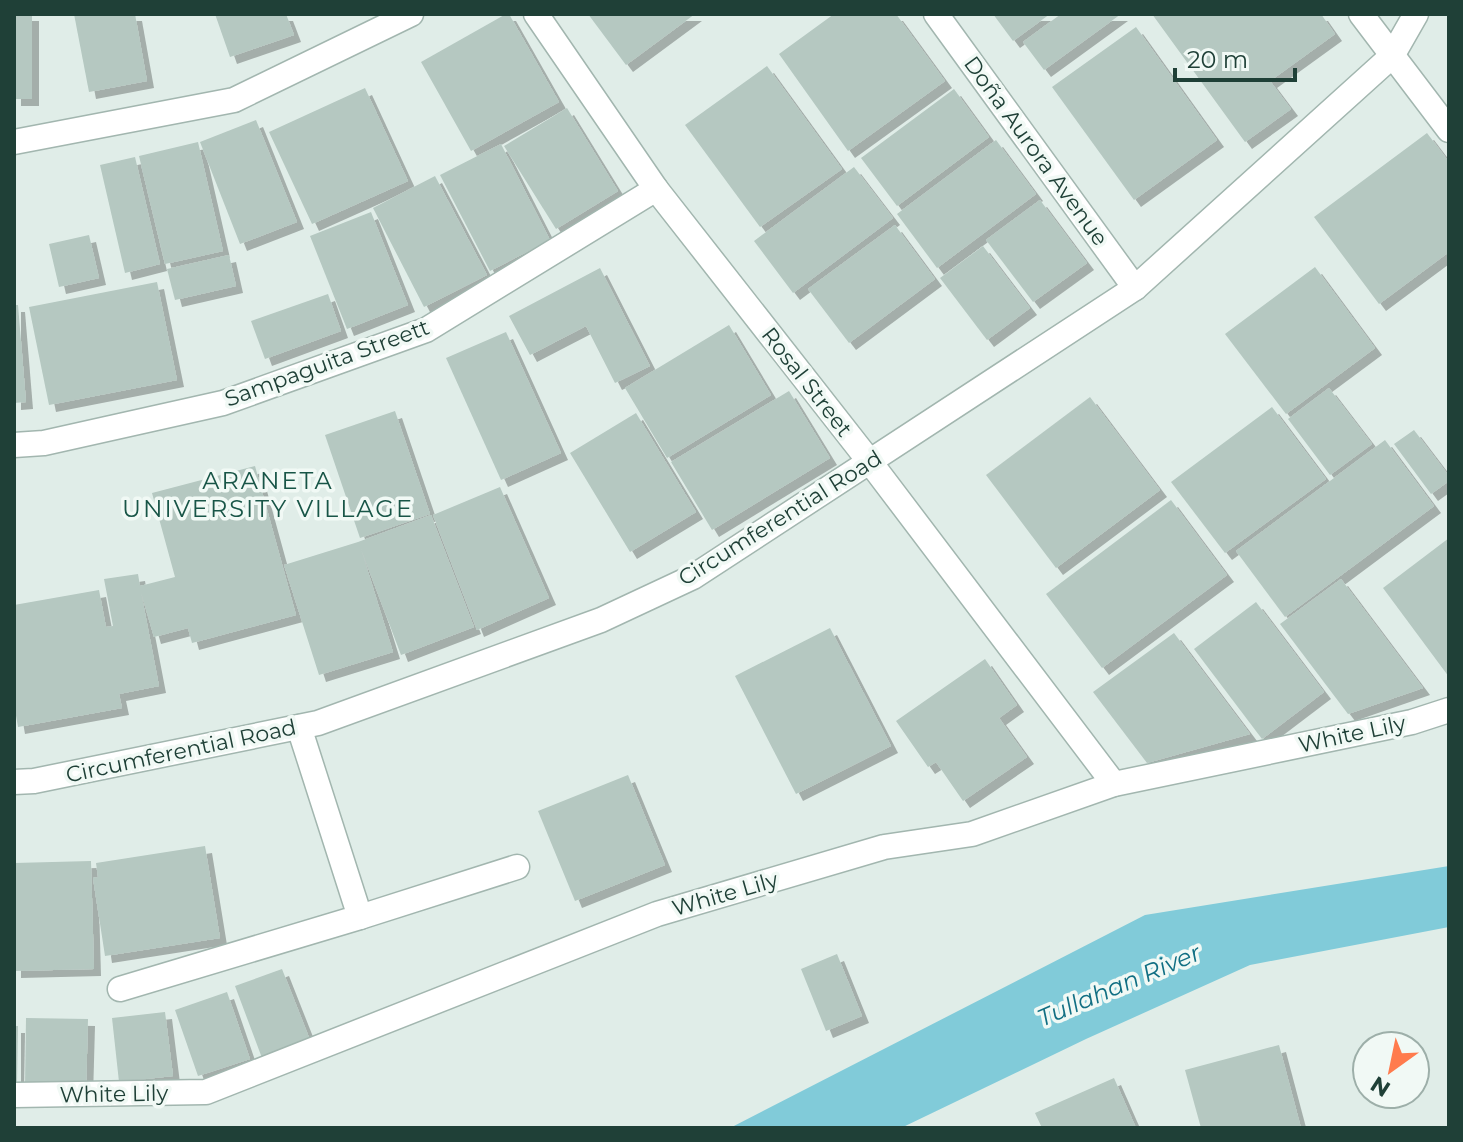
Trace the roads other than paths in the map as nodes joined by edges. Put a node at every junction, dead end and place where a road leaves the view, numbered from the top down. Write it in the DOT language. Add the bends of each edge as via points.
graph roads {
  1 [pos="411,14"];
  2 [pos="536,14"];
  3 [pos="936,14"];
  4 [pos="1361,14"];
  5 [pos="1416,14"];
  6 [pos="1392,56"];
  7 [pos="1449,130"];
  8 [pos="14,142"];
  9 [pos="656,189"];
  10 [pos="1135,288"];
  11 [pos="14,445"];
  12 [pos="870,462"];
  13 [pos="1449,710"];
  14 [pos="299,727"];
  15 [pos="14,782"];
  16 [pos="1114,784"];
  17 [pos="517,867"];
  18 [pos="360,917"];
  19 [pos="120,989"];
  20 [pos="14,1095"];
  1 -- 8 [label="street" via="234,100"];
  2 -- 9 [label="street, Rosal Street"];
  3 -- 10 [label="street, Doña Aurora Avenue"];
  4 -- 6 [label="street"];
  5 -- 6 [label="street, Circumferential Road"];
  6 -- 7 [label="street"];
  6 -- 10 [label="street, Circumferential Road"];
  9 -- 11 [label="street, Sampaguita Streett" via="426,330 223,403"];
  9 -- 12 [label="street, Rosal Street"];
  10 -- 12 [label="street, Circumferential Road"];
  12 -- 14 [label="street, Circumferential Road" via="693,577 601,620"];
  12 -- 16 [label="street, Rosal Street"];
  13 -- 16 [label="street, White Lily"];
  14 -- 15 [label="street, Circumferential Road"];
  14 -- 18 [label="street"];
  16 -- 20 [label="street, White Lily" via="972,834 884,847 657,914 206,1092"];
  17 -- 18 [label="street"];
  18 -- 19 [label="street"];
}
